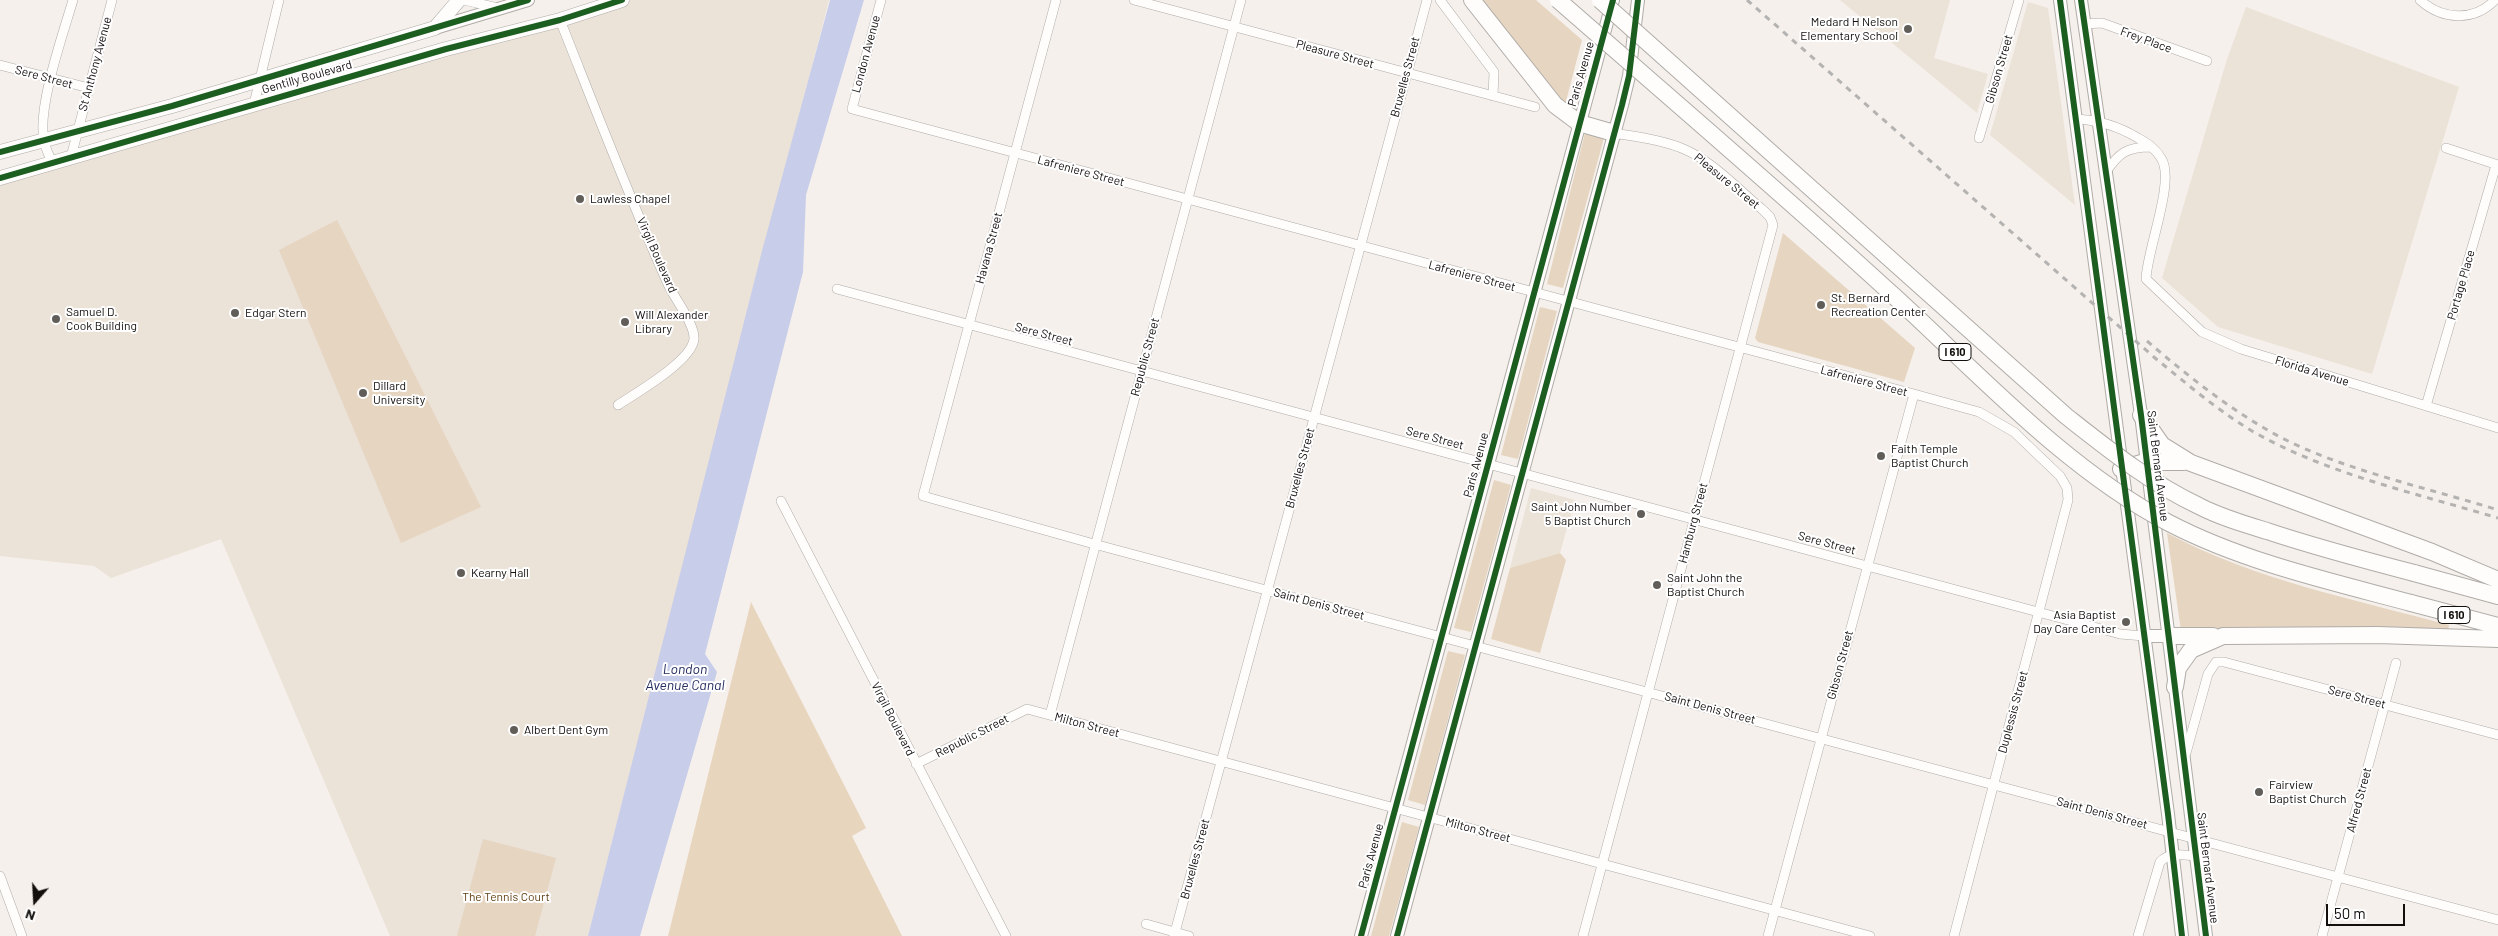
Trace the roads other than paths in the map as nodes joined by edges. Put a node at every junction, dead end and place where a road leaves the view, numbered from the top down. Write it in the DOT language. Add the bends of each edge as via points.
graph roads {
  1 [pos="73,0"];
  2 [pos="112,0"];
  3 [pos="279,0"];
  4 [pos="459,0"];
  5 [pos="464,0"];
  6 [pos="528,0"];
  7 [pos="622,0"];
  8 [pos="881,0"];
  9 [pos="1056,0"];
  10 [pos="1134,0"];
  11 [pos="1240,0"];
  12 [pos="1427,0"];
  13 [pos="1440,0"];
  14 [pos="1472,0"];
  15 [pos="1558,0"];
  16 [pos="1600,0"];
  17 [pos="1613,0"];
  18 [pos="1638,0"];
  19 [pos="2019,0"];
  20 [pos="2060,0"];
  21 [pos="2081,0"];
  22 [pos="2420,0"];
  23 [pos="2495,0"];
  24 [pos="498,8"];
  25 [pos="560,20"];
  26 [pos="2084,24"];
  27 [pos="1233,26"];
  28 [pos="435,28"];
  29 [pos="2207,62"];
  30 [pos="0,65"];
  31 [pos="1406,74"];
  32 [pos="50,79"];
  33 [pos="260,80"];
  34 [pos="89,88"];
  35 [pos="1493,96"];
  36 [pos="254,104"];
  37 [pos="1535,107"];
  38 [pos="852,109"];
  39 [pos="2076,119"];
  40 [pos="2097,120"];
  41 [pos="1579,123"];
  42 [pos="77,132"];
  43 [pos="1614,133"];
  44 [pos="1979,138"];
  45 [pos="44,140"];
  46 [pos="2152,146"];
  47 [pos="2446,148"];
  48 [pos="0,152"];
  49 [pos="1015,153"];
  50 [pos="71,157"];
  51 [pos="52,162"];
  52 [pos="2497,165"];
  53 [pos="2105,174"];
  54 [pos="0,178"];
  55 [pos="1187,200"];
  56 [pos="1773,225"];
  57 [pos="1360,246"];
  58 [pos="837,289"];
  59 [pos="1533,292"];
  60 [pos="1568,302"];
  61 [pos="968,325"];
  62 [pos="1741,348"];
  63 [pos="1142,372"];
  64 [pos="1914,394"];
  65 [pos="618,405"];
  66 [pos="2426,406"];
  67 [pos="2141,415"];
  68 [pos="1313,417"];
  69 [pos="2498,428"];
  70 [pos="2145,462"];
  71 [pos="2191,463"];
  72 [pos="1488,464"];
  73 [pos="2121,469"];
  74 [pos="1522,473"];
  75 [pos="2067,488"];
  76 [pos="923,496"];
  77 [pos="781,501"];
  78 [pos="1694,519"];
  79 [pos="1094,544"];
  80 [pos="1867,566"];
  81 [pos="2498,580"];
  82 [pos="1268,590"];
  83 [pos="2498,596"];
  84 [pos="2039,612"];
  85 [pos="2498,626"];
  86 [pos="1441,636"];
  87 [pos="2144,636"];
  88 [pos="2170,636"];
  89 [pos="2223,636"];
  90 [pos="2498,639"];
  91 [pos="1476,645"];
  92 [pos="2396,663"];
  93 [pos="2175,687"];
  94 [pos="1649,692"];
  95 [pos="2385,704"];
  96 [pos="1027,710"];
  97 [pos="1050,715"];
  98 [pos="2498,734"];
  99 [pos="1821,738"];
  100 [pos="2184,760"];
  101 [pos="1222,762"];
  102 [pos="916,764"];
  103 [pos="1994,784"];
  104 [pos="1395,808"];
  105 [pos="1429,817"];
  106 [pos="2170,832"];
  107 [pos="2193,838"];
  108 [pos="2173,855"];
  109 [pos="2195,856"];
  110 [pos="1602,863"];
  111 [pos="0,876"];
  112 [pos="2338,876"];
  113 [pos="1775,910"];
  114 [pos="2498,920"];
  115 [pos="1146,924"];
  116 [pos="1174,934"];
  117 [pos="22,936"];
  118 [pos="1006,936"];
  119 [pos="1189,936"];
  120 [pos="1361,936"];
  121 [pos="1397,936"];
  122 [pos="1583,936"];
  123 [pos="1768,936"];
  124 [pos="1870,936"];
  125 [pos="1954,936"];
  126 [pos="2138,936"];
  127 [pos="2182,936"];
  128 [pos="2206,936"];
  129 [pos="2322,936"];
  1 -- 32 [label="street"];
  2 -- 34 [label="street, St Anthony Avenue"];
  3 -- 33 [label="street"];
  4 -- 28 [label="main road"];
  5 -- 24 [label="street"];
  6 -- 24 [label="street, Gentilly Boulevard"];
  7 -- 25 [label="main road, Gentilly Boulevard"];
  8 -- 38 [label="street, London Avenue"];
  9 -- 49 [label="street, Havana Street"];
  10 -- 27 [label="street, Pleasure Street"];
  11 -- 27 [label="street, Republic Street"];
  12 -- 31 [label="street, Bruxelles Street"];
  13 -- 35 [label="street" via="1494,72"];
  14 -- 41 [label="highway" via="1552,102"];
  15 -- 85 [label="highway, I 610, bridge" via="1884,287 2064,452 2117,491 2168,522 2224,548 2296,572"];
  16 -- 83 [label="highway, I 610, bridge" via="2066,416 2166,490 2215,513 2309,545"];
  17 -- 41 [label="street, Paris Avenue"];
  18 -- 43 [label="street" via="1629,76"];
  19 -- 44 [label="street, Gibson Street"];
  20 -- 39 [label="street"];
  21 -- 26 [label="street, Saint Bernard Avenue"];
  22 -- 23 [label="street" via="2442,14 2459,16 2481,11"];
  24 -- 28 [label="street, Gentilly Boulevard"];
  25 -- 36 [label="main road, Gentilly Boulevard" via="452,47"];
  25 -- 65 [label="street, Virgil Boulevard" via="614,158 694,338 690,351 652,383"];
  26 -- 29 [label="street, Frey Place" via="2102,24"];
  26 -- 40 [label="street, Saint Bernard Avenue"];
  27 -- 31 [label="street, Pleasure Street"];
  27 -- 55 [label="street, Republic Street"];
  28 -- 33 [label="main road, Gentilly Boulevard"];
  30 -- 32 [label="street, Sere Street"];
  31 -- 35 [label="street, Pleasure Street"];
  31 -- 57 [label="street, Bruxelles Street"];
  32 -- 34 [label="street, Sere Street"];
  32 -- 45 [label="street"];
  33 -- 36 [label="street"];
  33 -- 42 [label="main road, Gentilly Boulevard"];
  34 -- 42 [label="street, St Anthony Avenue"];
  35 -- 37 [label="street, Pleasure Street"];
  36 -- 50 [label="main road, Gentilly Boulevard"];
  38 -- 49 [label="street, Lafreniere Street"];
  39 -- 40 [label="street"];
  39 -- 73 [label="street"];
  40 -- 46 [label="street"];
  40 -- 53 [label="street, Saint Bernard Avenue"];
  41 -- 43 [label="highway"];
  41 -- 59 [label="street, Paris Avenue"];
  42 -- 45 [label="main road, Gentilly Boulevard"];
  42 -- 50 [label="street, St Anthony Avenue"];
  43 -- 56 [label="street, Pleasure Street" via="1688,150 1763,210"];
  43 -- 60 [label="street"];
  45 -- 48 [label="main road, Gentilly Boulevard"];
  45 -- 51 [label="street"];
  46 -- 53 [label="street" via="2121,153"];
  46 -- 66 [label="street, Florida Avenue" via="2162,158 2166,177 2146,279 2189,322 2215,340"];
  47 -- 52 [label="street"];
  49 -- 55 [label="street, Lafreniere Street"];
  49 -- 61 [label="street, Havana Street"];
  50 -- 51 [label="main road, Gentilly Boulevard"];
  51 -- 54 [label="main road, Gentilly Boulevard"];
  52 -- 66 [label="street, Portage Place"];
  53 -- 67 [label="street, Saint Bernard Avenue"];
  55 -- 57 [label="street, Lafreniere Street"];
  55 -- 63 [label="street, Republic Street"];
  56 -- 62 [label="street, Hamburg Street"];
  57 -- 59 [label="street, Lafreniere Street"];
  57 -- 68 [label="street, Bruxelles Street"];
  58 -- 61 [label="street, Sere Street"];
  59 -- 60 [label="street, Lafreniere Street"];
  59 -- 72 [label="street, Paris Avenue"];
  60 -- 62 [label="street, Lafreniere Street"];
  60 -- 74 [label="street"];
  61 -- 63 [label="street, Sere Street"];
  61 -- 76 [label="street, Havana Street"];
  62 -- 64 [label="street, Lafreniere Street"];
  62 -- 78 [label="street, Hamburg Street"];
  63 -- 68 [label="street, Sere Street"];
  63 -- 79 [label="street, Republic Street"];
  64 -- 75 [label="street, Lafreniere Street" via="1979,412 1995,420 2014,432 2060,476"];
  64 -- 80 [label="street, Gibson Street"];
  66 -- 69 [label="street, Florida Avenue"];
  67 -- 70 [label="street, Saint Bernard Avenue"];
  67 -- 71 [label="highway" via="2162,445"];
  68 -- 72 [label="street, Sere Street"];
  68 -- 82 [label="street, Bruxelles Street"];
  70 -- 71 [label="highway"];
  70 -- 73 [label="highway"];
  70 -- 88 [label="street, Saint Bernard Avenue"];
  71 -- 81 [label="highway" via="2432,552"];
  72 -- 74 [label="street, Sere Street"];
  72 -- 86 [label="street, Paris Avenue"];
  73 -- 87 [label="street"];
  74 -- 78 [label="street, Sere Street"];
  74 -- 91 [label="street"];
  75 -- 84 [label="street, Duplessis Street" via="2065,517"];
  76 -- 79 [label="street, Saint Denis Street"];
  77 -- 102 [label="street, Virgil Boulevard"];
  78 -- 80 [label="street, Sere Street"];
  78 -- 94 [label="street, Hamburg Street"];
  79 -- 82 [label="street, Saint Denis Street"];
  79 -- 97 [label="street, Republic Street"];
  80 -- 84 [label="street, Sere Street"];
  80 -- 99 [label="street, Gibson Street"];
  82 -- 86 [label="street, Saint Denis Street"];
  82 -- 101 [label="street, Bruxelles Street"];
  84 -- 87 [label="street, Sere Street" via="2120,634"];
  84 -- 103 [label="street, Duplessis Street"];
  86 -- 91 [label="street, Saint Denis Street"];
  86 -- 104 [label="street, Paris Avenue"];
  87 -- 88 [label="street, Sere Street"];
  87 -- 106 [label="street"];
  88 -- 89 [label="highway"];
  88 -- 93 [label="street, Saint Bernard Avenue"];
  89 -- 90 [label="highway" via="2378,635"];
  89 -- 93 [label="highway" via="2191,650 2178,668"];
  91 -- 94 [label="street, Saint Denis Street"];
  91 -- 105 [label="street"];
  92 -- 95 [label="street, Alfred Street"];
  93 -- 100 [label="street, Saint Bernard Avenue"];
  94 -- 99 [label="street, Saint Denis Street"];
  94 -- 110 [label="street, Hamburg Street"];
  95 -- 98 [label="street, Sere Street"];
  95 -- 100 [label="street, Sere Street" via="2216,662 2208,674"];
  95 -- 112 [label="street, Alfred Street"];
  96 -- 97 [label="street, Milton Street"];
  96 -- 102 [label="street, Republic Street"];
  97 -- 101 [label="street, Milton Street"];
  99 -- 103 [label="street, Saint Denis Street"];
  99 -- 113 [label="street, Gibson Street"];
  100 -- 107 [label="street, Saint Bernard Avenue"];
  101 -- 104 [label="street, Milton Street"];
  101 -- 116 [label="street, Bruxelles Street"];
  102 -- 118 [label="street, Virgil Boulevard"];
  103 -- 106 [label="street, Saint Denis Street"];
  103 -- 125 [label="street, Duplessis Street"];
  104 -- 105 [label="street, Milton Street"];
  104 -- 120 [label="street, Paris Avenue"];
  105 -- 110 [label="street, Milton Street"];
  105 -- 121 [label="street"];
  106 -- 107 [label="street, Saint Denis Street"];
  106 -- 108 [label="street"];
  107 -- 109 [label="street, Saint Bernard Avenue"];
  107 -- 112 [label="street, Saint Denis Street"];
  108 -- 109 [label="street"];
  108 -- 126 [label="street" via="2160,862"];
  108 -- 127 [label="street"];
  109 -- 128 [label="street, Saint Bernard Avenue"];
  110 -- 113 [label="street, Milton Street"];
  110 -- 122 [label="street, Hamburg Street"];
  111 -- 117 [label="street"];
  112 -- 114 [label="street, Saint Denis Street"];
  112 -- 129 [label="street, Alfred Street"];
  113 -- 123 [label="street, Gibson Street"];
  113 -- 124 [label="street, Milton Street"];
  115 -- 116 [label="street"];
  116 -- 119 [label="street"];
}
